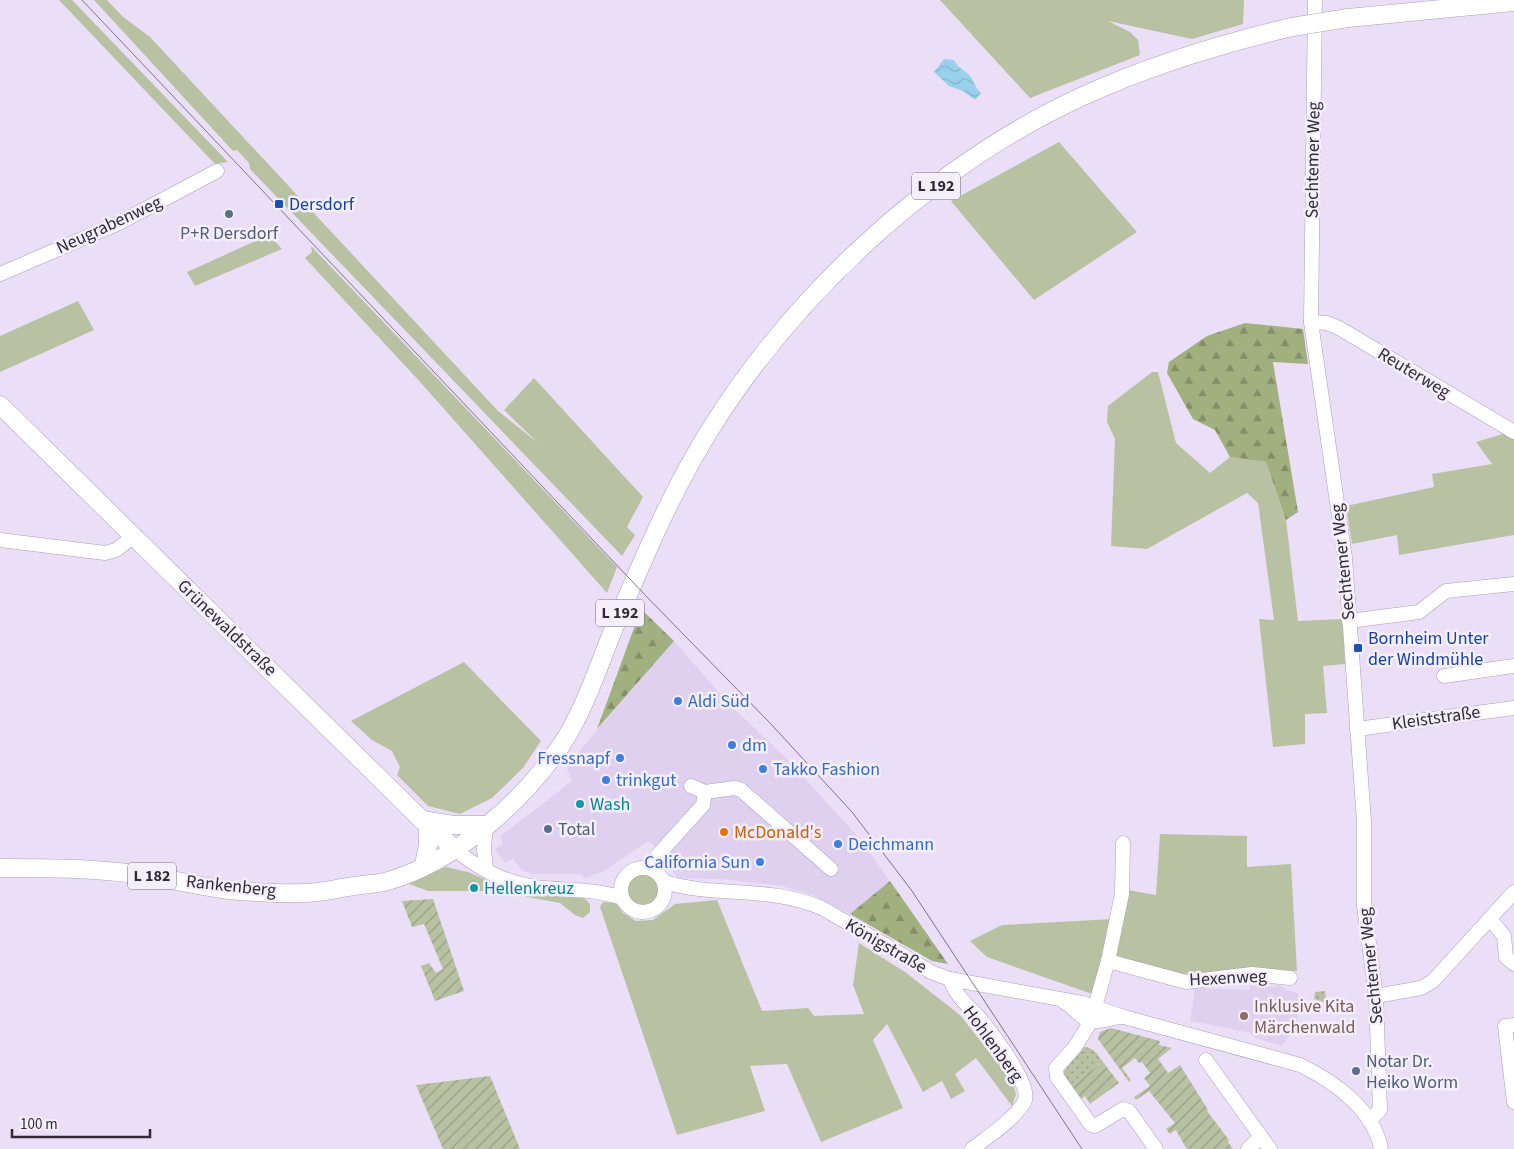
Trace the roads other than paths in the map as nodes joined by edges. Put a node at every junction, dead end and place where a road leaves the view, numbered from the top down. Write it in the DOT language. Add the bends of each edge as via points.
graph roads {
  1 [pos="1315,0"];
  2 [pos="1514,2"];
  3 [pos="217,171"];
  4 [pos="0,274"];
  5 [pos="1311,322"];
  6 [pos="0,405"];
  7 [pos="1514,432"];
  8 [pos="134,536"];
  9 [pos="0,540"];
  10 [pos="1514,588"];
  11 [pos="1349,621"];
  12 [pos="1514,666"];
  13 [pos="1444,676"];
  14 [pos="1514,708"];
  15 [pos="1357,729"];
  16 [pos="691,786"];
  17 [pos="705,792"];
  18 [pos="425,823"];
  19 [pos="486,826"];
  20 [pos="1123,843"];
  21 [pos="456,850"];
  22 [pos="424,865"];
  23 [pos="0,868"];
  24 [pos="831,869"];
  25 [pos="486,870"];
  26 [pos="656,875"];
  27 [pos="621,883"];
  28 [pos="589,890"];
  29 [pos="716,891"];
  30 [pos="1514,892"];
  31 [pos="622,898"];
  32 [pos="664,900"];
  33 [pos="1490,919"];
  34 [pos="1108,961"];
  35 [pos="1514,964"];
  36 [pos="1290,978"];
  37 [pos="950,979"];
  38 [pos="1376,996"];
  39 [pos="1059,1000"];
  40 [pos="1094,1006"];
  41 [pos="1124,1017"];
  42 [pos="1091,1021"];
  43 [pos="1514,1025"];
  44 [pos="1206,1060"];
  45 [pos="1514,1102"];
  46 [pos="1369,1121"];
  47 [pos="1259,1134"];
  48 [pos="972,1149"];
  49 [pos="1156,1149"];
  50 [pos="1248,1149"];
  51 [pos="1270,1149"];
  52 [pos="1381,1149"];
  1 -- 5 [label="street, Sechtemer Weg"];
  2 -- 19 [label="main road, L 192, bridge" via="1348,18 1292,27 1151,67 1080,98 1007,137 887,224 843,265 772,342 714,424 680,481 653,536 585,699 560,746"];
  3 -- 4 [label="street, Neugrabenweg" via="119,223"];
  5 -- 7 [label="street, Reuterweg" via="1339,328"];
  5 -- 11 [label="street, Sechtemer Weg" via="1345,558"];
  6 -- 8 [label="main road, Grünewaldstraße"];
  8 -- 9 [label="street" via="116,550 105,553"];
  8 -- 18 [label="main road, Grünewaldstraße"];
  10 -- 11 [label="street" via="1446,591 1419,612"];
  11 -- 15 [label="street, Sechtemer Weg"];
  12 -- 13 [label="street"];
  14 -- 15 [label="street, Kleiststraße"];
  15 -- 38 [label="street, Sechtemer Weg" via="1364,821 1364,906"];
  16 -- 17 [label="street"];
  17 -- 24 [label="street" via="741,790"];
  17 -- 26 [label="street" via="703,804 666,847"];
  18 -- 19 [label="main road"];
  18 -- 21 [label="main road, Grünewaldstraße"];
  18 -- 22 [label="main road" via="428,845"];
  19 -- 21 [label="main road, L 192"];
  19 -- 25 [label="street"];
  20 -- 34 [label="street" via="1122,894"];
  21 -- 22 [label="main road, Rankenberg / L 182"];
  21 -- 25 [label="street, Königstraße"];
  22 -- 23 [label="main road, Rankenberg / L 182" via="388,881 303,893 228,890 142,874 87,868"];
  25 -- 28 [label="street, Königstraße" via="533,887"];
  26 -- 27 [label="street, Königstraße" via="631,871"];
  26 -- 29 [label="street, Königstraße" via="679,887"];
  26 -- 32 [label="street"];
  27 -- 28 [label="street, Königstraße"];
  27 -- 31 [label="street"];
  28 -- 31 [label="street, Königstraße"];
  29 -- 32 [label="street, Königstraße"];
  29 -- 37 [label="street, Königstraße" via="768,893 804,901 822,908 933,973"];
  30 -- 33 [label="street"];
  31 -- 32 [label="street, Königstraße" via="631,910 646,913"];
  33 -- 35 [label="street" via="1504,936 1506,956"];
  33 -- 38 [label="street" via="1433,982 1421,988"];
  34 -- 36 [label="street, Hexenweg" via="1186,982 1252,974"];
  34 -- 40 [label="street"];
  37 -- 39 [label="street, Königstraße"];
  37 -- 48 [label="street, Hohlenberg" via="954,992 977,1016 1017,1071 1026,1098 1020,1108"];
  38 -- 46 [label="street, Sechtemer Weg" via="1380,1110"];
  39 -- 40 [label="street, Königstraße"];
  39 -- 42 [label="street, Königstraße"];
  40 -- 41 [label="street, Königstraße"];
  40 -- 42 [label="street"];
  41 -- 42 [label="street, Königstraße"];
  41 -- 46 [label="street, Königstraße" via="1300,1065 1332,1083"];
  42 -- 49 [label="street" via="1075,1047 1056,1068 1057,1077 1090,1125 1095,1126 1123,1109 1129,1111"];
  43 -- 45 [label="street" via="1505,1026"];
  44 -- 47 [label="street"];
  46 -- 52 [label="street, Königstraße"];
  47 -- 50 [label="street" via="1259,1139"];
  47 -- 51 [label="street"];
}
